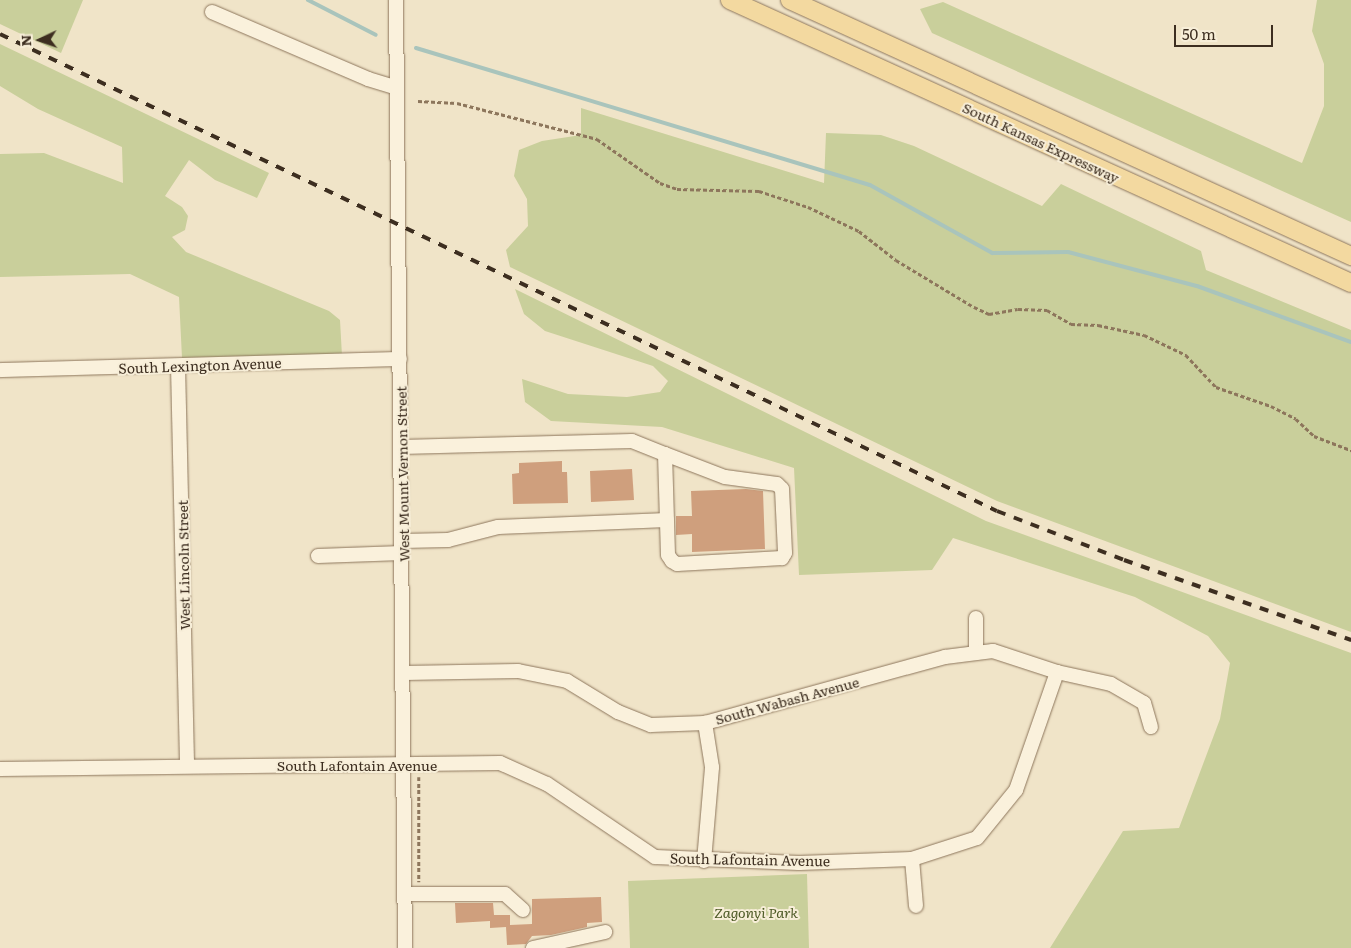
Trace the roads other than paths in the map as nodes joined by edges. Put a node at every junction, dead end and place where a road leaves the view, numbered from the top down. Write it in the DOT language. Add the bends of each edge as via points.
graph roads {
  1 [pos="396,0"];
  2 [pos="730,0"];
  3 [pos="790,0"];
  4 [pos="212,12"];
  5 [pos="397,88"];
  6 [pos="1351,256"];
  7 [pos="1351,284"];
  8 [pos="400,359"];
  9 [pos="178,366"];
  10 [pos="0,370"];
  11 [pos="401,447"];
  12 [pos="665,454"];
  13 [pos="667,520"];
  14 [pos="402,547"];
  15 [pos="318,556"];
  16 [pos="976,618"];
  17 [pos="976,654"];
  18 [pos="1057,672"];
  19 [pos="404,673"];
  20 [pos="705,723"];
  21 [pos="1151,727"];
  22 [pos="187,764"];
  23 [pos="405,765"];
  24 [pos="0,768"];
  25 [pos="912,859"];
  26 [pos="704,861"];
  27 [pos="405,894"];
  28 [pos="916,906"];
  29 [pos="523,910"];
  30 [pos="605,932"];
  31 [pos="405,948"];
  32 [pos="533,948"];
  1 -- 5 [label="street, West Mount Vernon Street"];
  2 -- 7 [label="main road, South Kansas Expressway"];
  3 -- 6 [label="main road, South Kansas Expressway"];
  4 -- 5 [label="street" via="368,79"];
  5 -- 8 [label="street, West Mount Vernon Street"];
  8 -- 9 [label="street, South Lexington Avenue"];
  8 -- 11 [label="street, West Mount Vernon Street"];
  9 -- 10 [label="street, South Lexington Avenue"];
  9 -- 22 [label="street, West Lincoln Street"];
  11 -- 12 [label="street" via="632,441"];
  11 -- 14 [label="street, West Mount Vernon Street"];
  12 -- 13 [label="street"];
  12 -- 13 [label="street" via="725,477 777,484 782,489 785,552 776,561 677,564 668,555"];
  13 -- 14 [label="street" via="498,526 448,540"];
  14 -- 15 [label="street"];
  14 -- 19 [label="street, West Mount Vernon Street"];
  16 -- 17 [label="street"];
  17 -- 18 [label="street, South Wabash Avenue" via="993,651"];
  17 -- 20 [label="street, South Wabash Avenue" via="945,657"];
  18 -- 21 [label="street, South Wabash Avenue" via="1111,684 1144,703"];
  18 -- 25 [label="street, South Lafontain Avenue" via="1016,790 977,838"];
  19 -- 20 [label="street, South Wabash Avenue" via="518,671 567,681 618,712 651,725"];
  19 -- 23 [label="street, West Mount Vernon Street"];
  20 -- 26 [label="street" via="712,767"];
  22 -- 23 [label="street, South Lafontain Avenue"];
  22 -- 24 [label="street, South Lafontain Avenue"];
  23 -- 26 [label="street, South Lafontain Avenue" via="500,764 547,784 655,857"];
  23 -- 27 [label="street, West Mount Vernon Street"];
  25 -- 26 [label="street, South Lafontain Avenue" via="799,863"];
  25 -- 28 [label="street"];
  27 -- 29 [label="street" via="505,894"];
  27 -- 31 [label="street, West Mount Vernon Street"];
  30 -- 32 [label="street"];
}
